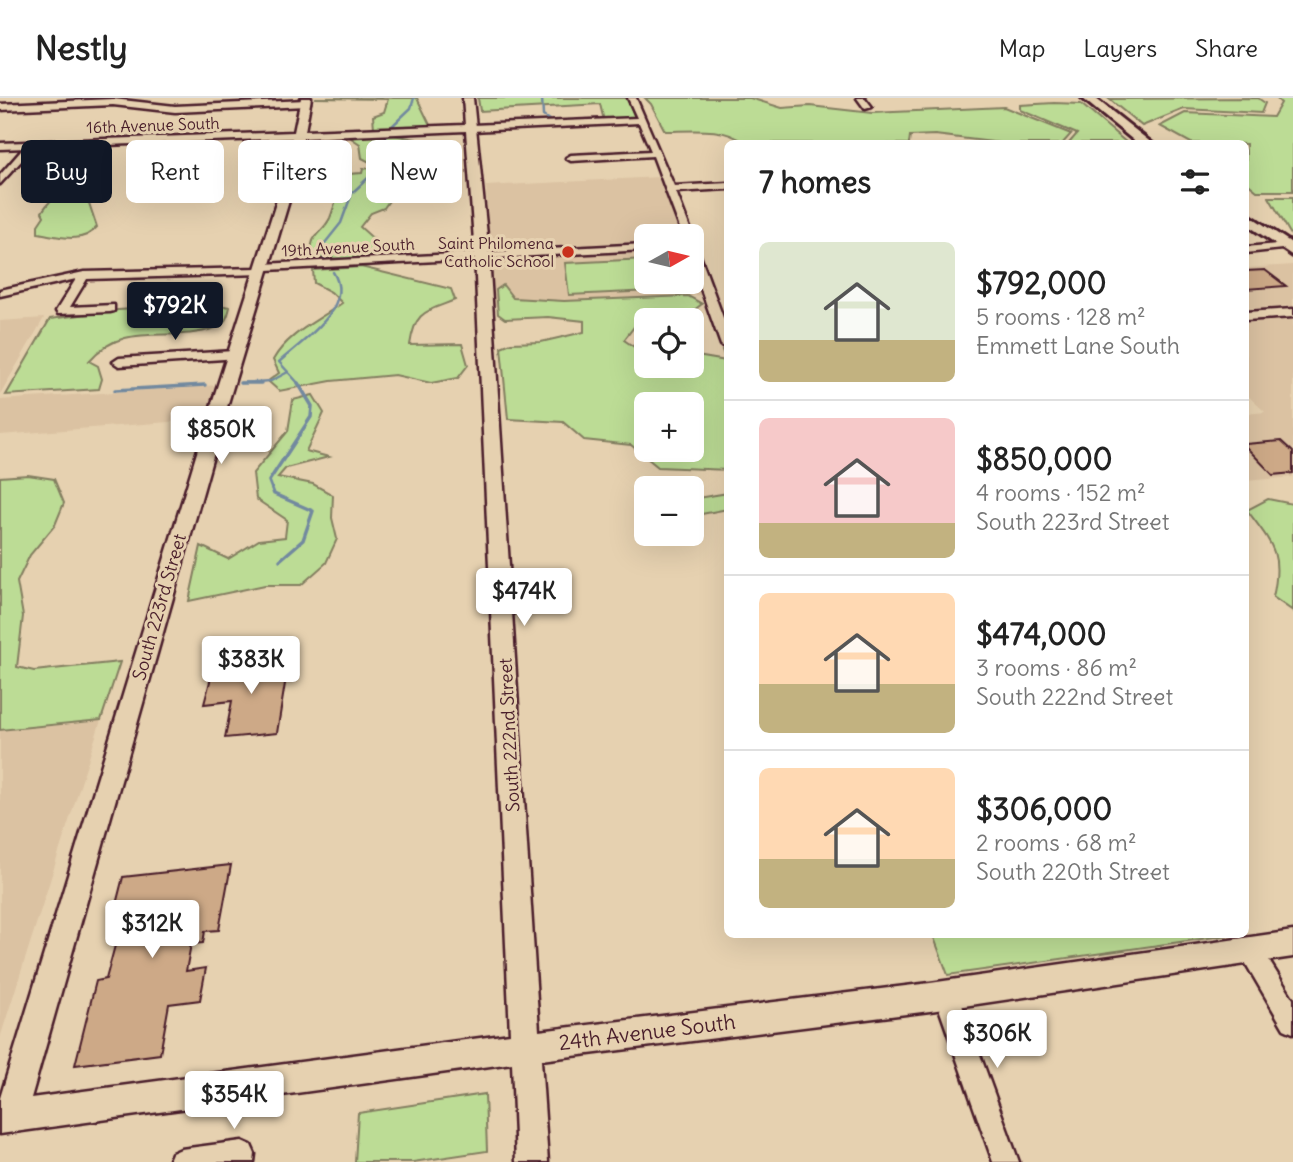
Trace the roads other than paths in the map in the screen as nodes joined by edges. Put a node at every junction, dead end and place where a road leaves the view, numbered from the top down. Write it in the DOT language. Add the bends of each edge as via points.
graph roads {
  1 [pos="468,98"];
  2 [pos="632,98"];
  3 [pos="860,98"];
  4 [pos="1088,98"];
  5 [pos="306,100"];
  6 [pos="0,107"];
  7 [pos="868,107"];
  8 [pos="642,120"];
  9 [pos="472,128"];
  10 [pos="300,136"];
  11 [pos="1142,140"];
  12 [pos="112,142"];
  13 [pos="21,145"];
  14 [pos="0,146"];
  15 [pos="657,153"];
  16 [pos="21,157"];
  17 [pos="570,158"];
  18 [pos="0,181"];
  19 [pos="724,186"];
  20 [pos="671,189"];
  21 [pos="1249,219"];
  22 [pos="684,224"];
  23 [pos="634,248"];
  24 [pos="1290,248"];
  25 [pos="1249,250"];
  26 [pos="482,255"];
  27 [pos="262,269"];
  28 [pos="84,275"];
  29 [pos="704,281"];
  30 [pos="0,293"];
  31 [pos="110,308"];
  32 [pos="1293,313"];
  33 [pos="1249,316"];
  34 [pos="724,337"];
  35 [pos="234,355"];
  36 [pos="119,362"];
  37 [pos="1293,944"];
  38 [pos="1250,950"];
  39 [pos="946,994"];
  40 [pos="1293,1021"];
  41 [pos="527,1048"];
  42 [pos="5,1117"];
  43 [pos="181,1162"];
  44 [pos="241,1162"];
  45 [pos="531,1162"];
  46 [pos="1006,1162"];
  1 -- 9 [label="street, South 222nd Street"];
  2 -- 8 [label="street"];
  3 -- 7 [label="street"];
  4 -- 11 [label="main road"];
  5 -- 6 [label="street" via="175,109 113,102"];
  5 -- 10 [label="street, South 223rd Street"];
  8 -- 9 [label="street, 16th Avenue South"];
  8 -- 15 [label="street"];
  9 -- 10 [label="street, 16th Avenue South"];
  9 -- 26 [label="street, South 222nd Street"];
  10 -- 12 [label="street, 16th Avenue South"];
  10 -- 27 [label="street, South 223rd Street"];
  13 -- 14 [label="street, 16th Avenue South"];
  15 -- 17 [label="street"];
  15 -- 20 [label="street"];
  16 -- 18 [label="street"];
  19 -- 20 [label="street"];
  20 -- 22 [label="street"];
  21 -- 24 [label="main road"];
  23 -- 26 [label="street, 19th Avenue South"];
  24 -- 25 [label="street"];
  26 -- 27 [label="street, 19th Avenue South"];
  26 -- 41 [label="street, South 222nd Street"];
  27 -- 28 [label="street, 19th Avenue South" via="194,275"];
  27 -- 35 [label="street, South 223rd Street"];
  28 -- 30 [label="street, 19th Avenue South"];
  28 -- 31 [label="street" via="62,311"];
  29 -- 34 [label="street"];
  32 -- 33 [label="street"];
  35 -- 36 [label="street"];
  35 -- 42 [label="street, South 223rd Street"];
  37 -- 38 [label="street, 24th Avenue South"];
  38 -- 39 [label="street, 24th Avenue South"];
  38 -- 40 [label="street"];
  39 -- 41 [label="street, 24th Avenue South"];
  39 -- 46 [label="street"];
  41 -- 42 [label="street, 24th Avenue South"];
  41 -- 45 [label="street, South 222nd Street"];
  43 -- 44 [label="street" via="242,1154"];
}
